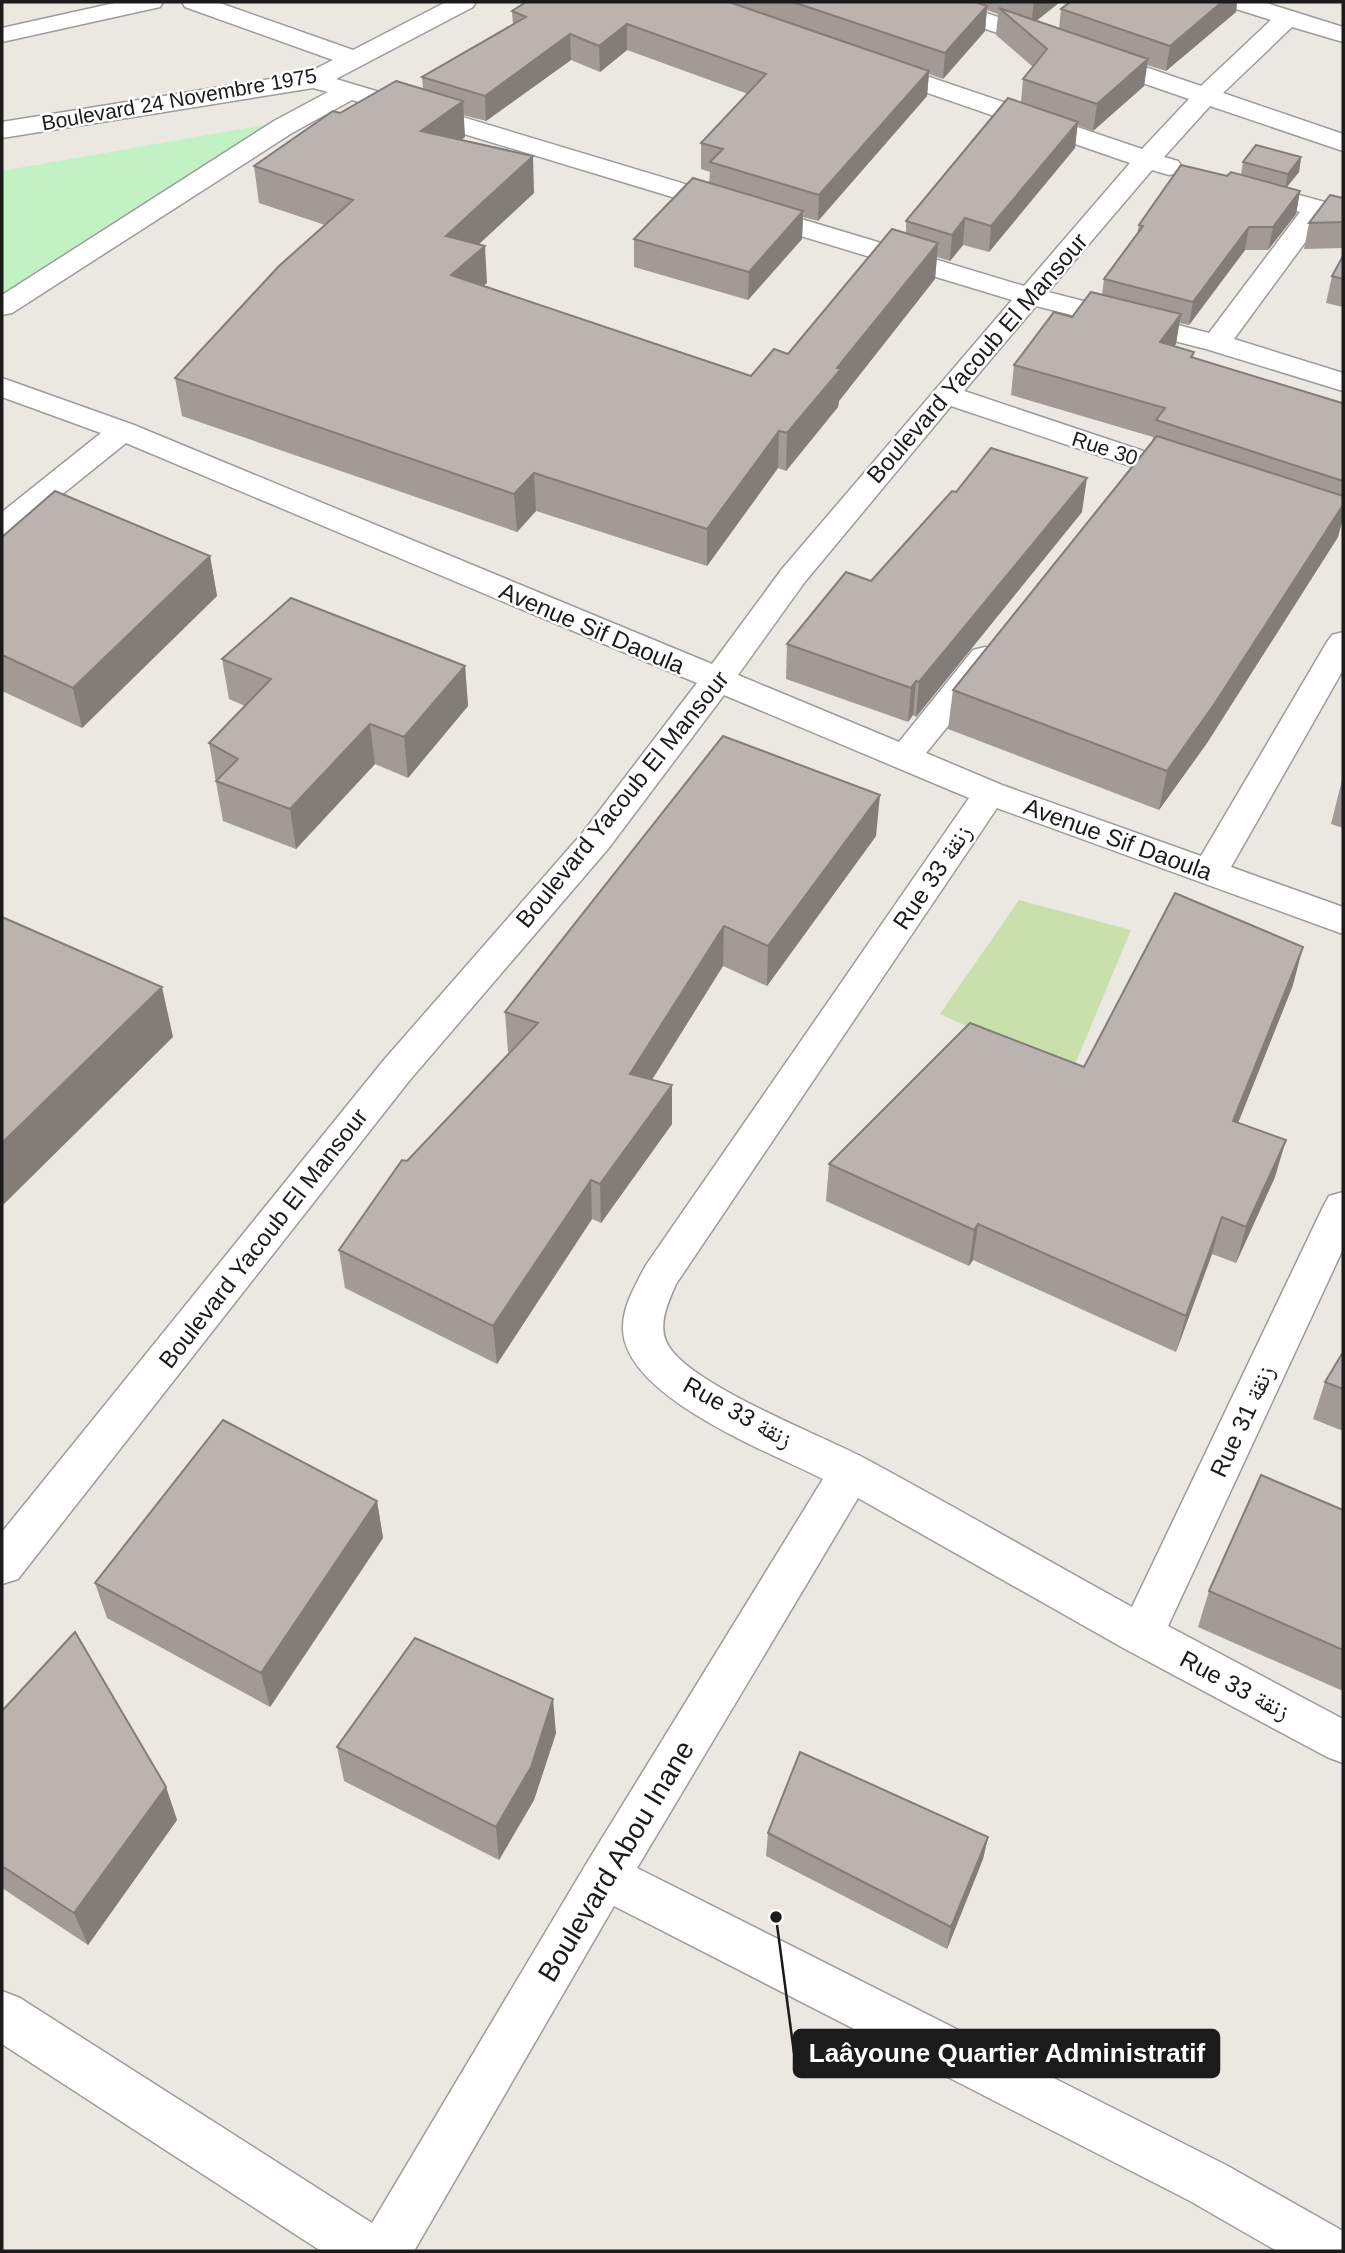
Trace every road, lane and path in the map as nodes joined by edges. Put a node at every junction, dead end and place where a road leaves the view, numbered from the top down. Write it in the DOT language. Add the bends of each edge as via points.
graph roads {
  1 [pos="152,2"];
  2 [pos="194,2"];
  3 [pos="464,2"];
  4 [pos="931,2"];
  5 [pos="1239,2"];
  6 [pos="1279,10"];
  7 [pos="2,34"];
  8 [pos="1343,35"];
  9 [pos="354,60"];
  10 [pos="858,61"];
  11 [pos="314,80"];
  12 [pos="349,91"];
  13 [pos="1206,95"];
  14 [pos="2,130"];
  15 [pos="1343,143"];
  16 [pos="1146,161"];
  17 [pos="1199,175"];
  18 [pos="1225,182"];
  19 [pos="1330,211"];
  20 [pos="1029,296"];
  21 [pos="2,307"];
  22 [pos="1216,343"];
  23 [pos="1340,376"];
  24 [pos="2,387"];
  25 [pos="946,395"];
  26 [pos="123,431"];
  27 [pos="1218,485"];
  28 [pos="2,527"];
  29 [pos="1007,630"];
  30 [pos="1343,642"];
  31 [pos="718,681"];
  32 [pos="905,757"];
  33 [pos="990,793"];
  34 [pos="1210,872"];
  35 [pos="1343,921"];
  36 [pos="1343,1207"];
  37 [pos="851,1472"];
  38 [pos="2,1565"];
  39 [pos="1141,1634"];
  40 [pos="1343,1742"];
  41 [pos="605,1877"];
  42 [pos="2,2015"];
  43 [pos="368,2251"];
  44 [pos="385,2251"];
  45 [pos="1328,2251"];
  1 -- 7 [label="street"];
  2 -- 9 [label="street"];
  3 -- 9 [label="street, Boulevard 24 Novembre 1975"];
  4 -- 13 [label="street" via="1044,31"];
  5 -- 6 [label="street"];
  6 -- 8 [label="street"];
  6 -- 13 [label="street, Boulevard Yacoub El Mansour"];
  9 -- 11 [label="street, Boulevard 24 Novembre 1975"];
  10 -- 16 [label="street"];
  11 -- 12 [label="street"];
  11 -- 14 [label="street, Boulevard 24 Novembre 1975"];
  12 -- 20 [label="street"];
  12 -- 21 [label="street" via="283,127"];
  13 -- 15 [label="street"];
  13 -- 16 [label="street, Boulevard Yacoub El Mansour"];
  16 -- 17 [label="street"];
  16 -- 20 [label="street, Boulevard Yacoub El Mansour"];
  18 -- 19 [label="street"];
  19 -- 22 [label="street"];
  20 -- 22 [label="street"];
  20 -- 25 [label="street, Boulevard Yacoub El Mansour"];
  22 -- 23 [label="street"];
  24 -- 26 [label="street, Avenue Sif Daoula"];
  25 -- 27 [label="street, Rue 30" via="1135,471"];
  25 -- 31 [label="street, Boulevard Yacoub El Mansour" via="793,576"];
  26 -- 28 [label="street"];
  26 -- 31 [label="street, Avenue Sif Daoula"];
  29 -- 32 [label="street"];
  30 -- 34 [label="street"];
  31 -- 32 [label="street, Avenue Sif Daoula"];
  31 -- 38 [label="street, Boulevard Yacoub El Mansour" via="604,830 396,1071"];
  32 -- 33 [label="street, Avenue Sif Daoula"];
  33 -- 34 [label="street, Avenue Sif Daoula"];
  33 -- 37 [label="street, Rue 33 زنقة" via="660,1276 641,1326 649,1351 691,1391"];
  34 -- 35 [label="street, Avenue Sif Daoula"];
  36 -- 39 [label="street, Rue 31 زنقة"];
  37 -- 39 [label="street, Rue 33 زنقة"];
  37 -- 41 [label="street, Boulevard Abou Inane"];
  39 -- 40 [label="street, Rue 33 زنقة"];
  41 -- 44 [label="street, Boulevard Abou Inane"];
  41 -- 45 [label="street" via="1208,2183"];
  42 -- 43 [label="street"];
}
